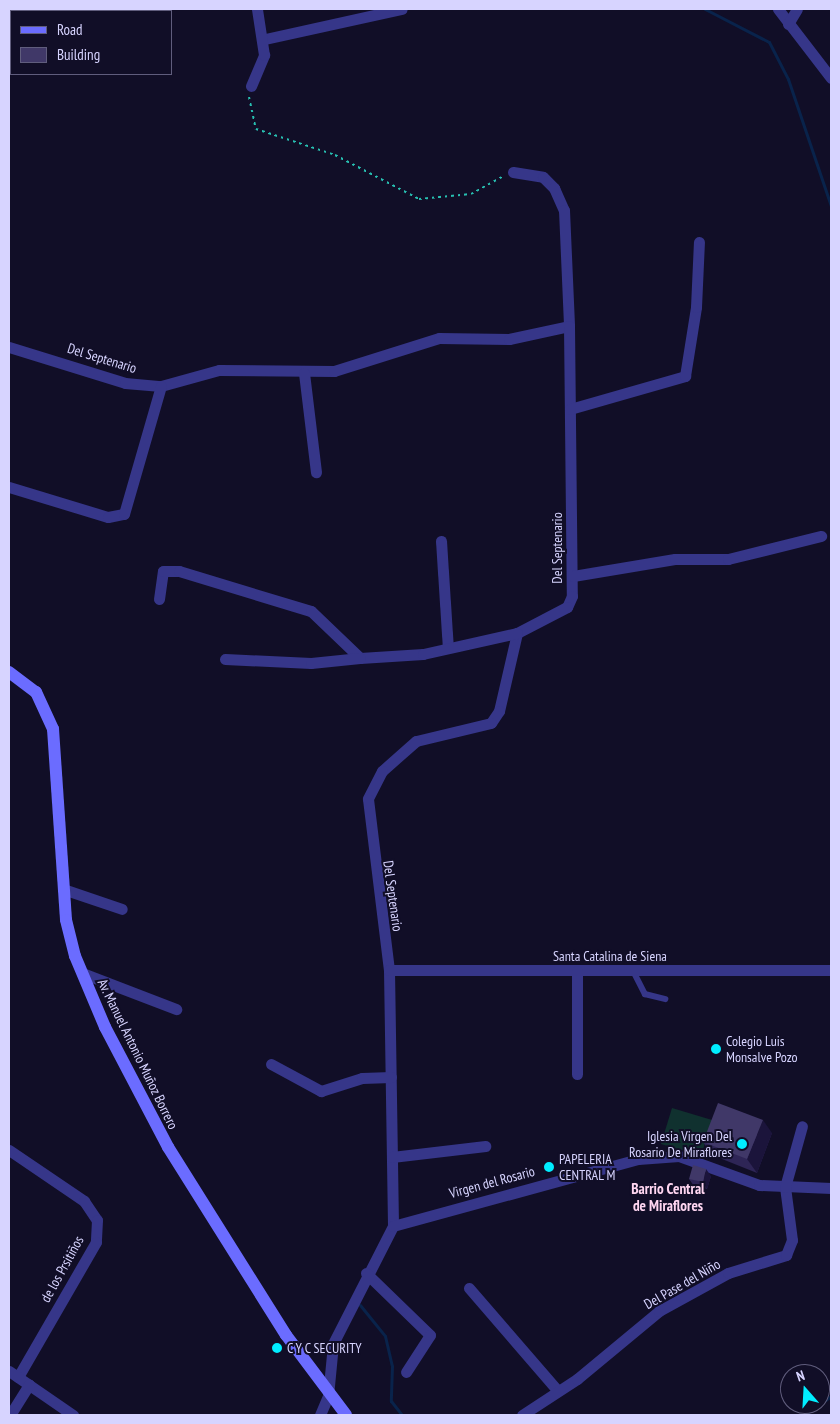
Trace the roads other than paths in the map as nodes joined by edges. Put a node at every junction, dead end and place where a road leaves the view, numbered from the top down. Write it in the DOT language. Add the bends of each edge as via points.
graph roads {
  1 [pos="257,9"];
  2 [pos="402,9"];
  3 [pos="778,9"];
  4 [pos="797,9"];
  5 [pos="788,24"];
  6 [pos="265,38"];
  7 [pos="831,78"];
  8 [pos="251,86"];
  9 [pos="513,172"];
  10 [pos="699,242"];
  11 [pos="569,326"];
  12 [pos="9,347"];
  13 [pos="304,373"];
  14 [pos="161,386"];
  15 [pos="570,409"];
  16 [pos="316,472"];
  17 [pos="9,487"];
  18 [pos="821,536"];
  19 [pos="441,541"];
  20 [pos="573,576"];
  21 [pos="159,599"];
  22 [pos="517,633"];
  23 [pos="448,648"];
  24 [pos="360,658"];
  25 [pos="225,659"];
  26 [pos="9,672"];
  27 [pos="63,889"];
  28 [pos="122,909"];
  29 [pos="388,970"];
  30 [pos="633,970"];
  31 [pos="831,970"];
  32 [pos="577,971"];
  33 [pos="82,973"];
  34 [pos="665,999"];
  35 [pos="176,1009"];
  36 [pos="272,1064"];
  37 [pos="577,1074"];
  38 [pos="391,1077"];
  39 [pos="802,1126"];
  40 [pos="486,1146"];
  41 [pos="9,1150"];
  42 [pos="392,1157"];
  43 [pos="785,1188"];
  44 [pos="831,1188"];
  45 [pos="393,1226"];
  46 [pos="366,1273"];
  47 [pos="469,1288"];
  48 [pos="406,1372"];
  49 [pos="13,1374"];
  50 [pos="29,1384"];
  51 [pos="558,1391"];
  52 [pos="328,1396"];
  53 [pos="10,1415"];
  54 [pos="73,1415"];
  55 [pos="320,1415"];
  56 [pos="346,1415"];
  57 [pos="522,1415"];
  1 -- 6 [label="street"];
  2 -- 6 [label="street"];
  3 -- 5 [label="street"];
  4 -- 5 [label="street"];
  5 -- 7 [label="street"];
  6 -- 8 [label="street" via="264,55"];
  9 -- 11 [label="street" via="543,177 554,188 564,210"];
  10 -- 15 [label="street" via="696,307 685,376"];
  11 -- 13 [label="street, Del Septenario" via="509,339 439,338 334,371"];
  11 -- 15 [label="street, Del Septenario"];
  12 -- 14 [label="street, Del Septenario" via="126,383"];
  13 -- 14 [label="street, Del Septenario" via="219,370"];
  13 -- 16 [label="street"];
  14 -- 17 [label="street" via="124,514 108,517"];
  15 -- 20 [label="street, Del Septenario"];
  18 -- 20 [label="street" via="728,560 675,559"];
  19 -- 23 [label="street"];
  20 -- 22 [label="street, Del Septenario" via="567,607"];
  21 -- 24 [label="street" via="163,571 179,571 311,611"];
  22 -- 23 [label="street"];
  22 -- 29 [label="street, Del Septenario" via="499,711 491,723 416,740 382,771 368,799"];
  23 -- 24 [label="street" via="392,658"];
  24 -- 25 [label="street" via="311,664"];
  26 -- 27 [label="street, Av. Manuel Antonio Muñoz Borrero" via="36,692 53,730"];
  27 -- 28 [label="street"];
  27 -- 33 [label="street, Av. Manuel Antonio Muñoz Borrero" via="66,920"];
  29 -- 32 [label="street, Santa Catalina de Siena"];
  29 -- 38 [label="street, Del Septenario"];
  30 -- 31 [label="street, Santa Catalina de Siena"];
  30 -- 32 [label="street, Santa Catalina de Siena"];
  30 -- 34 [label="lane" via="645,994"];
  32 -- 37 [label="street"];
  33 -- 35 [label="street"];
  33 -- 52 [label="street, Av. Manuel Antonio Muñoz Borrero" via="168,1147"];
  36 -- 38 [label="street" via="321,1091 362,1078"];
  38 -- 42 [label="street, Del Septenario"];
  39 -- 43 [label="street"];
  40 -- 42 [label="street"];
  41 -- 49 [label="street, de los Prsitiños" via="84,1201 97,1220 96,1242"];
  42 -- 45 [label="street, Del Septenario"];
  43 -- 44 [label="street, Virgen del Rosario"];
  43 -- 45 [label="street, Virgen del Rosario" via="723,1175 679,1156 638,1159"];
  43 -- 51 [label="street, Del Pase del Niño" via="792,1240 786,1255 728,1273 659,1311"];
  45 -- 46 [label="street"];
  46 -- 48 [label="street" via="430,1335"];
  46 -- 52 [label="street" via="333,1344"];
  47 -- 51 [label="street"];
  49 -- 50 [label="street"];
  50 -- 53 [label="street"];
  50 -- 54 [label="street"];
  51 -- 57 [label="street, Del Pase del Niño"];
  52 -- 55 [label="street"];
  52 -- 56 [label="street, Av. Manuel Antonio Muñoz Borrero"];
}
